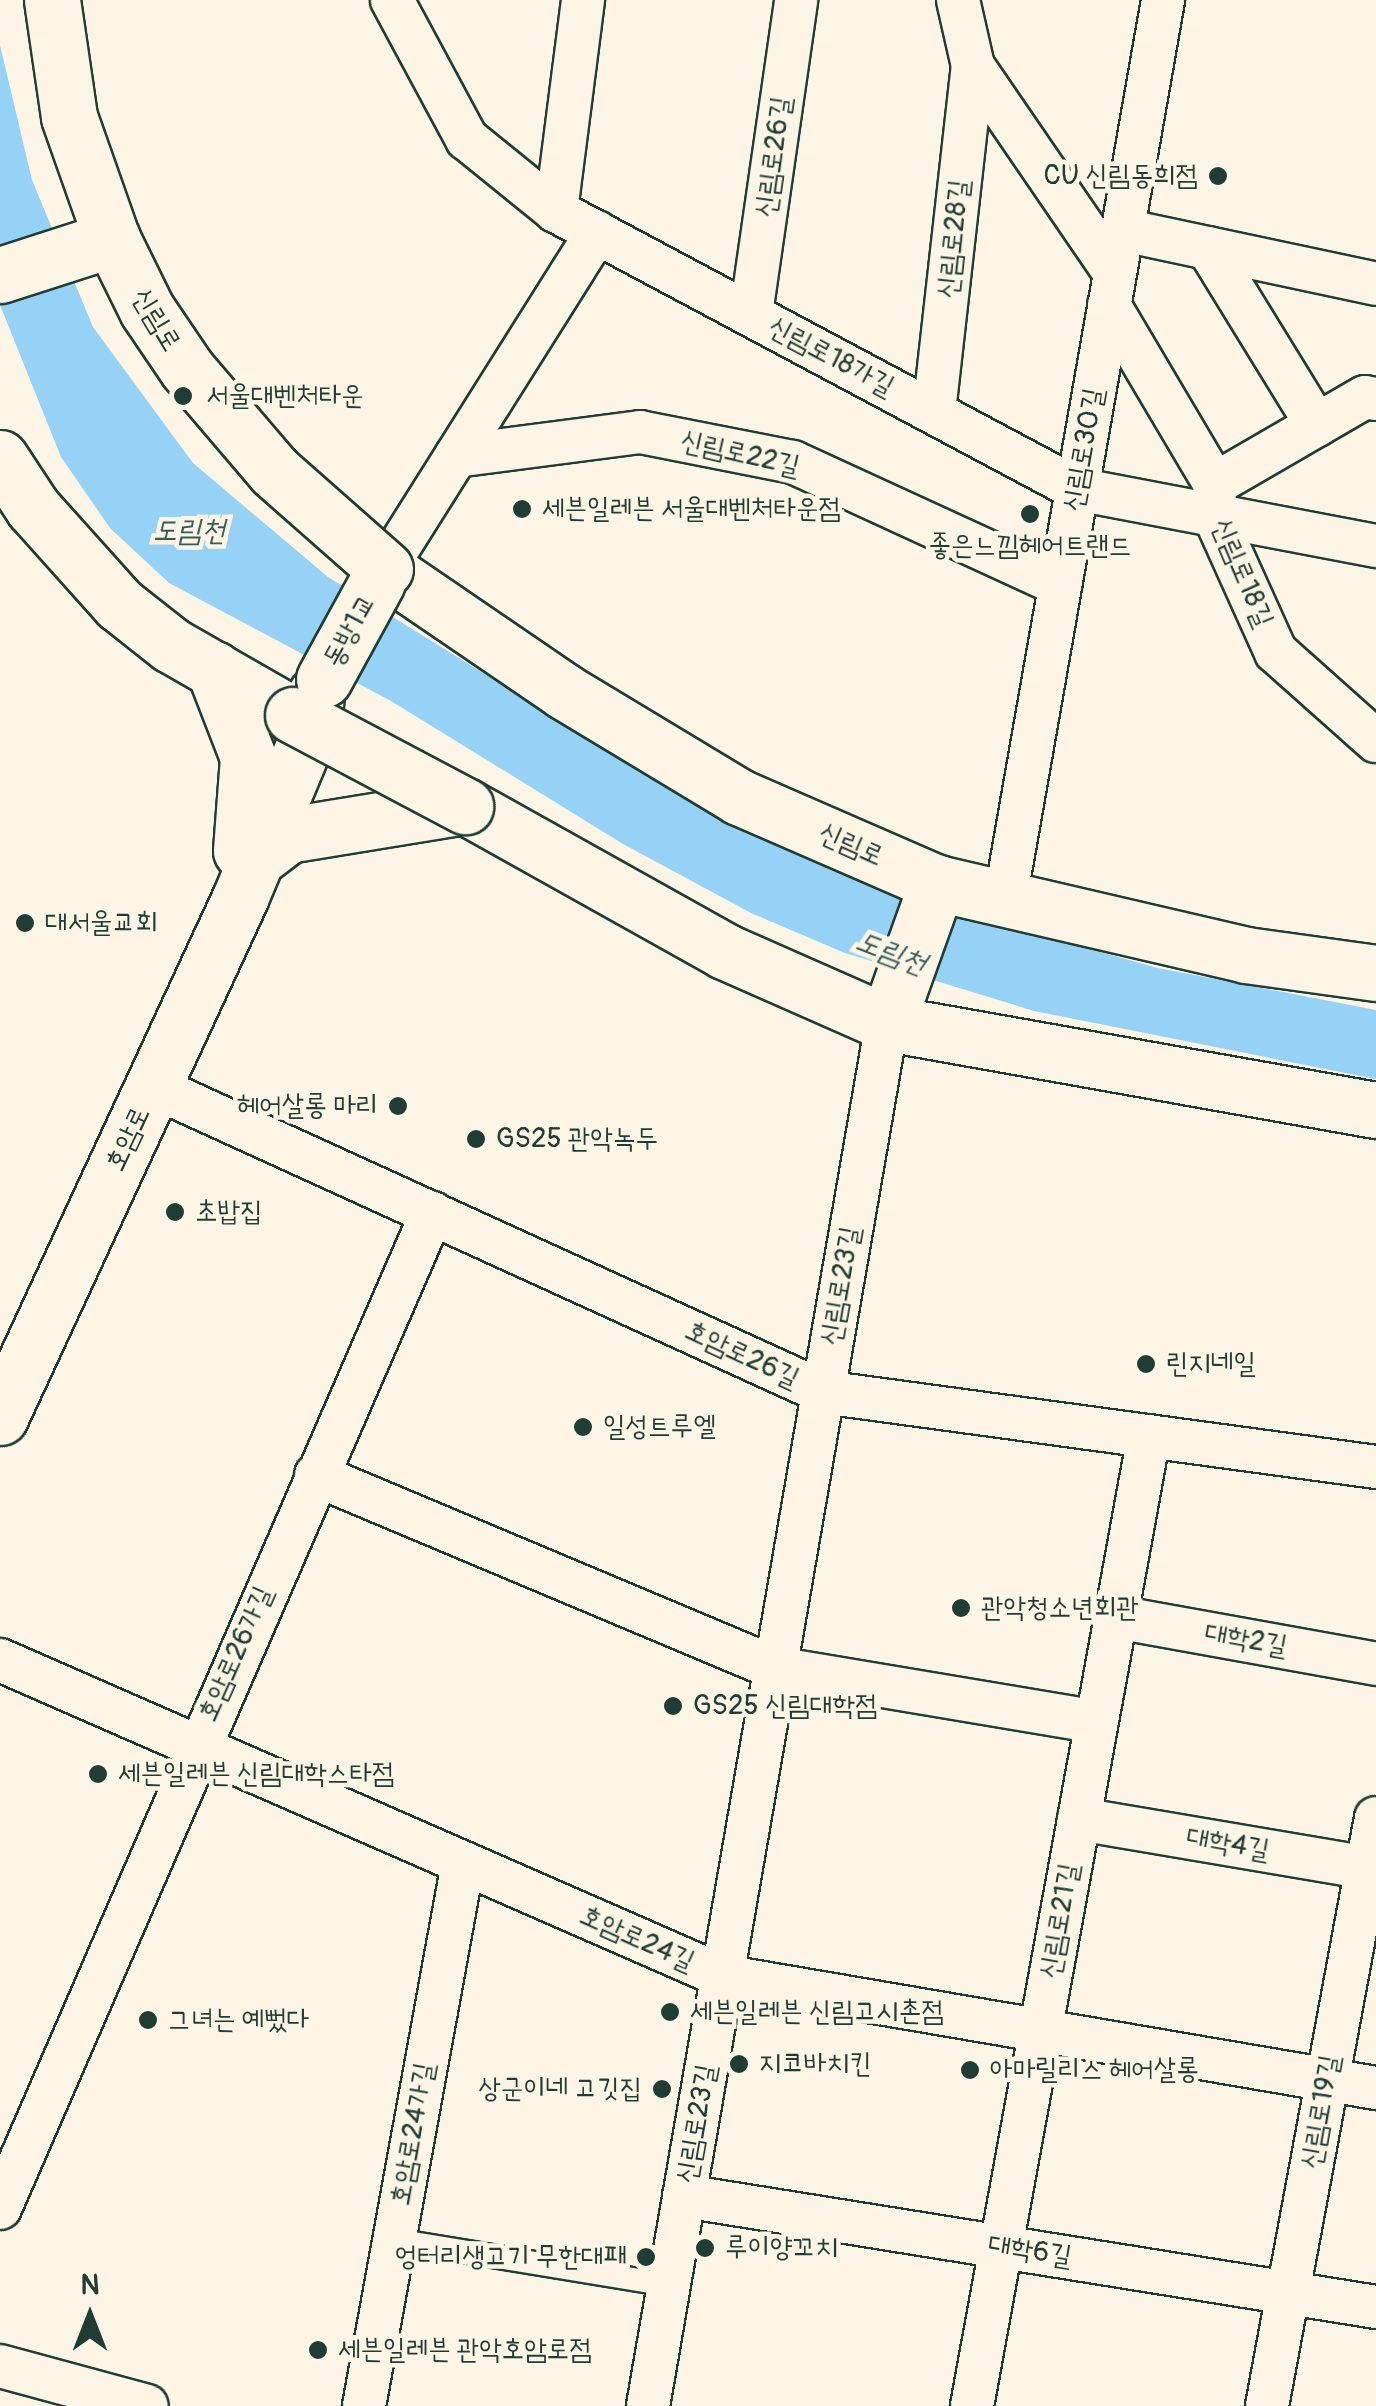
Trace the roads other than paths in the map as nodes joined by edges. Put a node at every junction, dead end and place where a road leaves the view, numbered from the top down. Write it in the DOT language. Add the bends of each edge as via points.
graph roads {
  1 [pos="52,0"];
  2 [pos="392,0"];
  3 [pos="582,0"];
  4 [pos="796,0"];
  5 [pos="958,0"];
  6 [pos="1164,0"];
  7 [pos="974,66"];
  8 [pos="556,210"];
  9 [pos="1123,230"];
  10 [pos="597,232"];
  11 [pos="112,240"];
  12 [pos="1208,248"];
  13 [pos="0,276"];
  14 [pos="1376,284"];
  15 [pos="1112,289"];
  16 [pos="751,314"];
  17 [pos="1376,399"];
  18 [pos="934,412"];
  19 [pos="1317,424"];
  20 [pos="456,456"];
  21 [pos="0,458"];
  22 [pos="1077,489"];
  23 [pos="1214,499"];
  24 [pos="1376,546"];
  25 [pos="381,576"];
  26 [pos="1060,584"];
  27 [pos="214,668"];
  28 [pos="312,702"];
  29 [pos="1376,742"];
  30 [pos="465,806"];
  31 [pos="248,856"];
  32 [pos="935,890"];
  33 [pos="1005,900"];
  34 [pos="1376,973"];
  35 [pos="887,1023"];
  36 [pos="152,1086"];
  37 [pos="1376,1110"];
  38 [pos="432,1213"];
  39 [pos="0,1371"];
  40 [pos="823,1392"];
  41 [pos="0,1418"];
  42 [pos="1149,1436"];
  43 [pos="1376,1467"];
  44 [pos="316,1475"];
  45 [pos="1116,1617"];
  46 [pos="0,1660"];
  47 [pos="1376,1664"];
  48 [pos="775,1668"];
  49 [pos="1096,1722"];
  50 [pos="195,1745"];
  51 [pos="1376,1818"];
  52 [pos="1079,1819"];
  53 [pos="462,1863"];
  54 [pos="1371,1868"];
  55 [pos="722,1976"];
  56 [pos="1040,2031"];
  57 [pos="1327,2079"];
  58 [pos="1376,2088"];
  59 [pos="684,2196"];
  60 [pos="0,2208"];
  61 [pos="394,2240"];
  62 [pos="1001,2247"];
  63 [pos="669,2285"];
  64 [pos="1288,2292"];
  65 [pos="1376,2307"];
  66 [pos="0,2366"];
  67 [pos="147,2406"];
  68 [pos="364,2406"];
  69 [pos="648,2406"];
  70 [pos="972,2406"];
  71 [pos="1267,2406"];
  1 -- 11 [label="main road, 신림로, bridge" via="69,118"];
  2 -- 8 [label="street, 신림로18가길" via="467,139"];
  3 -- 8 [label="street"];
  4 -- 16 [label="street, 신림로26길"];
  5 -- 7 [label="street, 신림로28길"];
  6 -- 9 [label="street, 신림로30길"];
  7 -- 15 [label="street, 신림로28길"];
  7 -- 18 [label="street, 신림로28길"];
  8 -- 10 [label="street, 신림로18가길"];
  9 -- 12 [label="street"];
  9 -- 15 [label="street, 신림로30길"];
  10 -- 16 [label="street, 신림로18가길"];
  10 -- 20 [label="street"];
  11 -- 13 [label="main road, bridge"];
  11 -- 25 [label="main road, 신림로, bridge" via="147,310 229,422"];
  12 -- 14 [label="street"];
  12 -- 19 [label="street"];
  15 -- 22 [label="street, 신림로30길"];
  15 -- 23 [label="street"];
  16 -- 18 [label="street, 신림로18가길"];
  17 -- 19 [label="street, 신림로18길" via="1365,397"];
  18 -- 22 [label="street, 신림로18가길"];
  19 -- 23 [label="street, 신림로18길"];
  20 -- 25 [label="street"];
  20 -- 26 [label="street, 신림로22길" via="640,432 793,462"];
  21 -- 27 [label="main road" via="33,508 119,604"];
  22 -- 23 [label="street, 신림로18가길"];
  22 -- 26 [label="street, 신림로30길"];
  23 -- 24 [label="street, 신림로18가길"];
  23 -- 29 [label="street, 신림로18길" via="1276,652"];
  25 -- 28 [label="main road, 동방1교, bridge"];
  25 -- 32 [label="main road, 신림로" via="739,796"];
  26 -- 33 [label="street, 신림로30길"];
  27 -- 28 [label="main road"];
  27 -- 31 [label="main road" via="248,756"];
  28 -- 30 [label="main road, bridge"];
  28 -- 31 [label="main road, 동방1교"];
  30 -- 31 [label="main road" via="288,835"];
  30 -- 35 [label="main road" via="724,952"];
  31 -- 36 [label="main road, 호암로"];
  31 -- 39 [label="main road"];
  32 -- 33 [label="main road, 신림로"];
  32 -- 35 [label="main road"];
  33 -- 34 [label="main road, 신림로" via="1246,955"];
  35 -- 37 [label="main road"];
  35 -- 40 [label="street, 신림로23길"];
  36 -- 38 [label="street, 호암로26길"];
  36 -- 41 [label="main road, 호암로"];
  38 -- 40 [label="street, 호암로26길"];
  38 -- 44 [label="street, 호암로26가길"];
  40 -- 42 [label="street, 호암로26길"];
  40 -- 48 [label="street, 신림로23길"];
  42 -- 43 [label="street, 호암로26길"];
  42 -- 45 [label="street, 신림로21길"];
  44 -- 48 [label="street"];
  44 -- 50 [label="street, 호암로26가길"];
  45 -- 47 [label="street, 대학2길"];
  45 -- 49 [label="street, 신림로21길"];
  46 -- 50 [label="street, 호암로24길"];
  48 -- 49 [label="street"];
  48 -- 55 [label="street, 신림로23길"];
  49 -- 52 [label="street, 신림로21길"];
  50 -- 53 [label="street, 호암로24길"];
  50 -- 60 [label="street, 호암로26가길"];
  51 -- 54 [label="street, 신림로19길"];
  52 -- 54 [label="street, 대학4길"];
  52 -- 56 [label="street, 신림로21길"];
  53 -- 55 [label="street, 호암로24길"];
  53 -- 61 [label="street, 호암로24가길"];
  54 -- 57 [label="street, 신림로19길"];
  55 -- 56 [label="street, 호암로24길"];
  55 -- 59 [label="street, 신림로23길"];
  56 -- 57 [label="street, 호암로24길"];
  56 -- 62 [label="street, 신림로21길"];
  57 -- 58 [label="street, 호암로24길"];
  57 -- 64 [label="street, 신림로19길"];
  59 -- 62 [label="street, 대학6길"];
  59 -- 63 [label="street, 신림로23길"];
  61 -- 63 [label="lane"];
  61 -- 68 [label="street, 호암로24가길"];
  62 -- 64 [label="street, 대학6길"];
  62 -- 70 [label="street, 신림로21길"];
  63 -- 69 [label="street, 신림로23길"];
  64 -- 65 [label="street, 대학6길"];
  64 -- 71 [label="street, 신림로19길"];
  66 -- 67 [label="street"];
}
